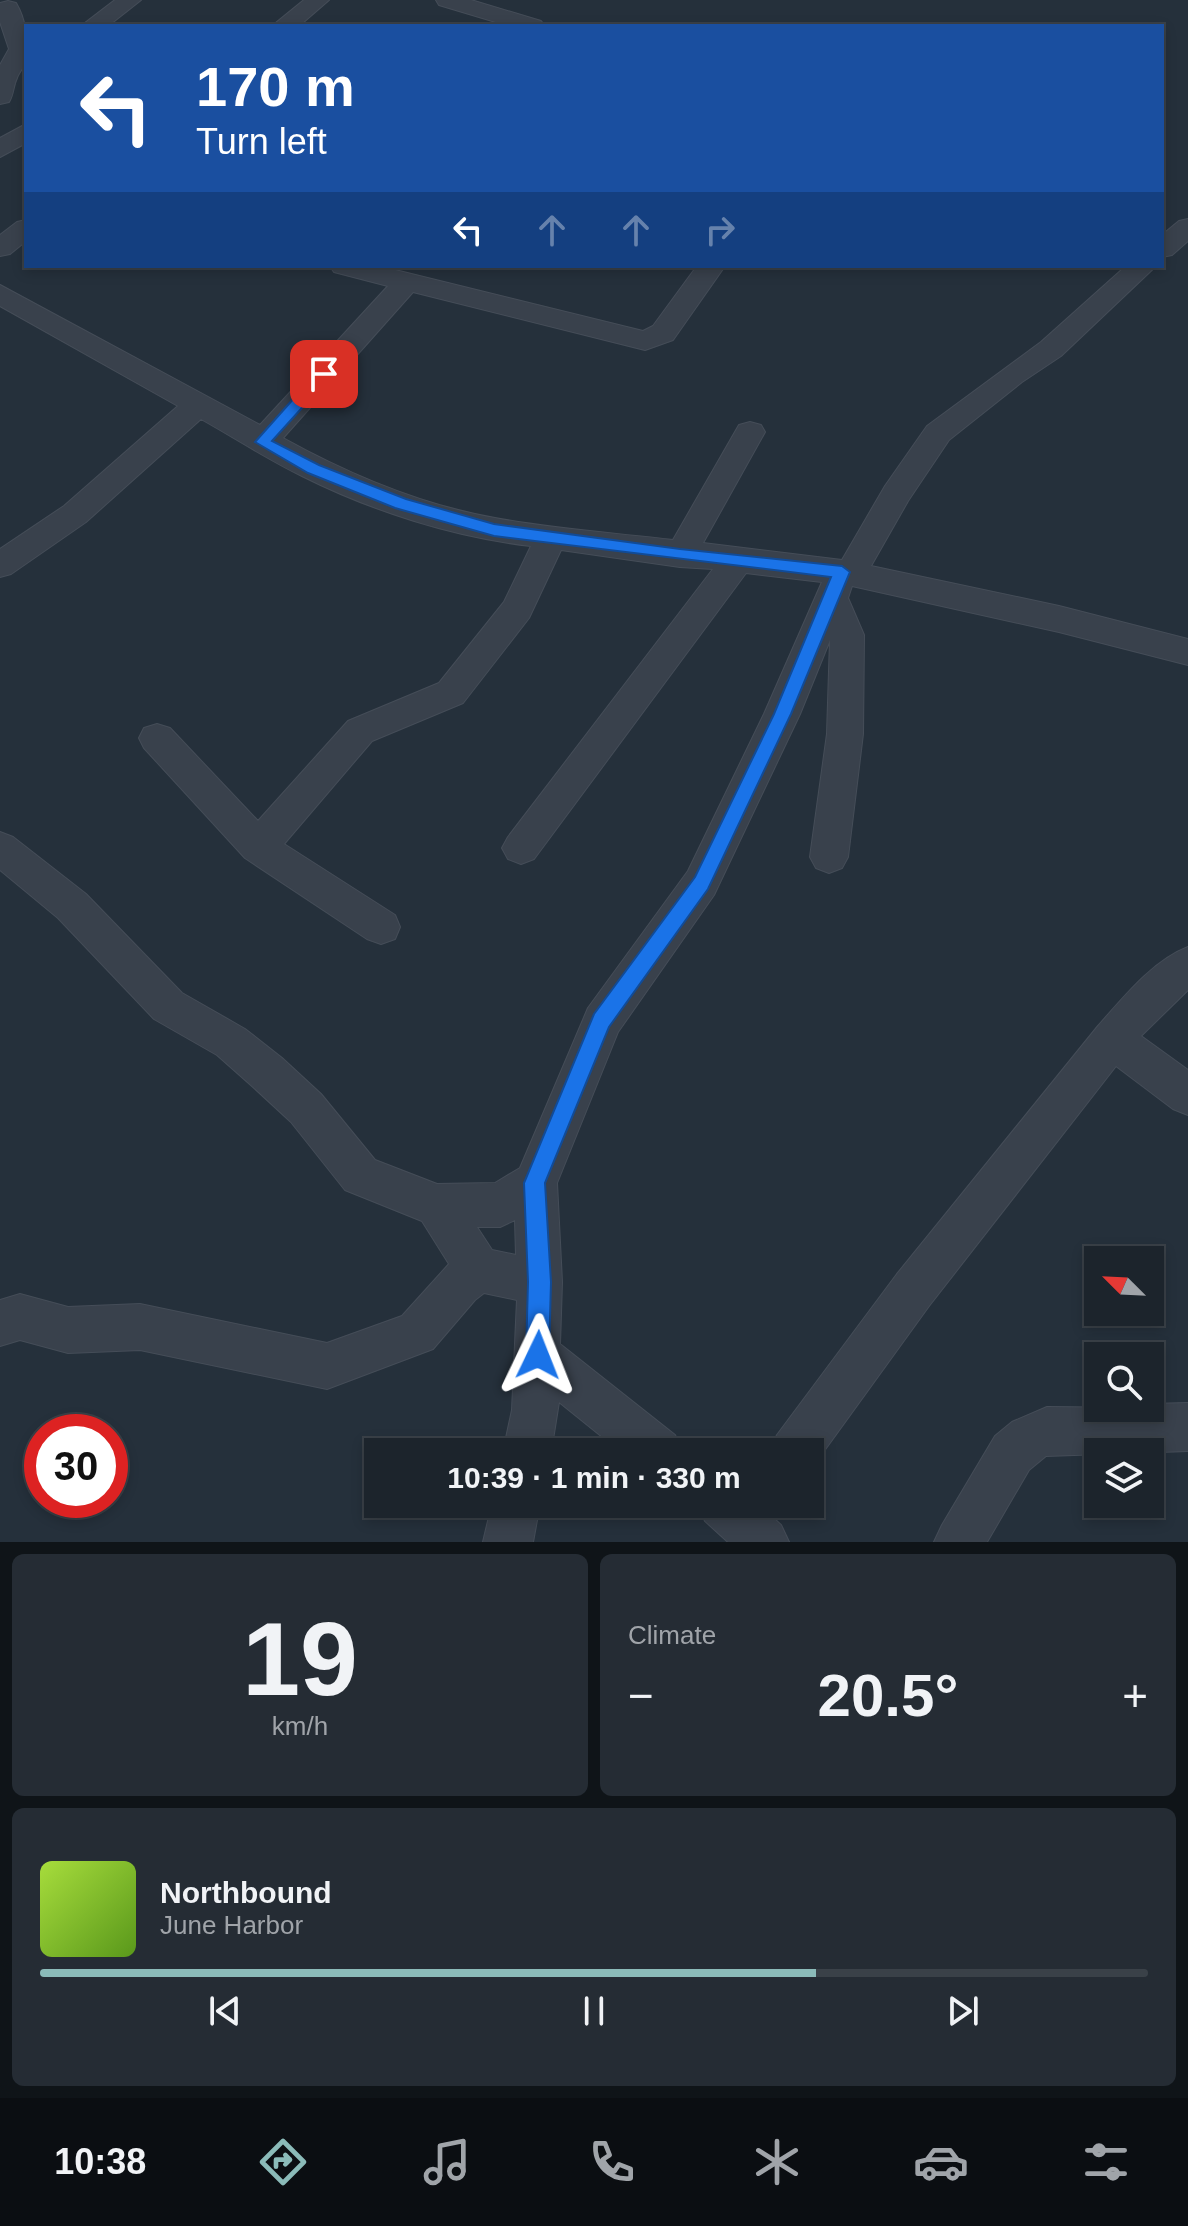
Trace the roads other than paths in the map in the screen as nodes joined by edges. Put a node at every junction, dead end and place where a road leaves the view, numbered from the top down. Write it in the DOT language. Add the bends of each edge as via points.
graph roads {
  1 [pos="130,0"];
  2 [pos="318,0"];
  3 [pos="447,0"];
  4 [pos="10,16"];
  5 [pos="290,22"];
  6 [pos="96,24"];
  7 [pos="526,24"];
  8 [pos="0,97"];
  9 [pos="24,133"];
  10 [pos="0,149"];
  11 [pos="1188,227"];
  12 [pos="24,230"];
  13 [pos="1164,247"];
  14 [pos="0,248"];
  15 [pos="351,268"];
  16 [pos="710,268"];
  17 [pos="1140,268"];
  18 [pos="406,283"];
  19 [pos="0,294"];
  20 [pos="199,404"];
  21 [pos="750,432"];
  22 [pos="262,442"];
  23 [pos="551,537"];
  24 [pos="680,555"];
  25 [pos="738,560"];
  26 [pos="0,565"];
  27 [pos="841,582"];
  28 [pos="1188,652"];
  29 [pos="157,738"];
  30 [pos="258,847"];
  31 [pos="0,848"];
  32 [pos="521,848"];
  33 [pos="829,857"];
  34 [pos="381,927"];
  35 [pos="1188,965"];
  36 [pos="1112,1039"];
  37 [pos="1188,1095"];
  38 [pos="535,1183"];
  39 [pos="437,1206"];
  40 [pos="479,1270"];
  41 [pos="540,1282"];
  42 [pos="0,1323"];
  43 [pos="538,1355"];
  44 [pos="1188,1427"];
  45 [pos="530,1438"];
  46 [pos="641,1438"];
  47 [pos="804,1438"];
  48 [pos="513,1518"];
  49 [pos="508,1542"];
  50 [pos="959,1542"];
  1 -- 6 [label="street"];
  2 -- 5 [label="street"];
  3 -- 7 [label="street"];
  4 -- 8 [label="street" via="21,49"];
  9 -- 10 [label="street"];
  11 -- 13 [label="street"];
  12 -- 14 [label="street"];
  15 -- 18 [label="street"];
  16 -- 18 [label="street" via="663,333 645,341"];
  17 -- 27 [label="street" via="1051,349 938,433"];
  18 -- 22 [label="street"];
  19 -- 20 [label="street"];
  20 -- 22 [label="street"];
  20 -- 26 [label="street" via="75,514"];
  21 -- 24 [label="street"];
  22 -- 23 [label="street" via="401,504 494,530"];
  23 -- 24 [label="street"];
  23 -- 30 [label="street" via="517,609 451,693 360,731"];
  24 -- 25 [label="street"];
  25 -- 27 [label="street"];
  25 -- 32 [label="street"];
  27 -- 28 [label="street" via="1059,619"];
  27 -- 33 [label="street" via="847,635 845,734"];
  27 -- 38 [label="street" via="701,883 602,1021"];
  29 -- 30 [label="street"];
  30 -- 34 [label="street"];
  31 -- 39 [label="street" via="72,906 168,1006 231,1042 267,1072 306,1108 360,1175"];
  35 -- 36 [label="street"];
  36 -- 37 [label="street"];
  36 -- 47 [label="street" via="913,1290"];
  38 -- 39 [label="street" via="500,1205"];
  38 -- 41 [label="street"];
  39 -- 40 [label="street"];
  40 -- 41 [label="street"];
  40 -- 42 [label="street" via="459,1284 417,1333 327,1366 140,1327 68,1330 20,1317"];
  41 -- 43 [label="street"];
  43 -- 45 [label="street"];
  43 -- 46 [label="street"];
  44 -- 50 [label="street" via="1047,1431 1029,1439 1012,1453"];
  48 -- 49 [label="street"];
}
